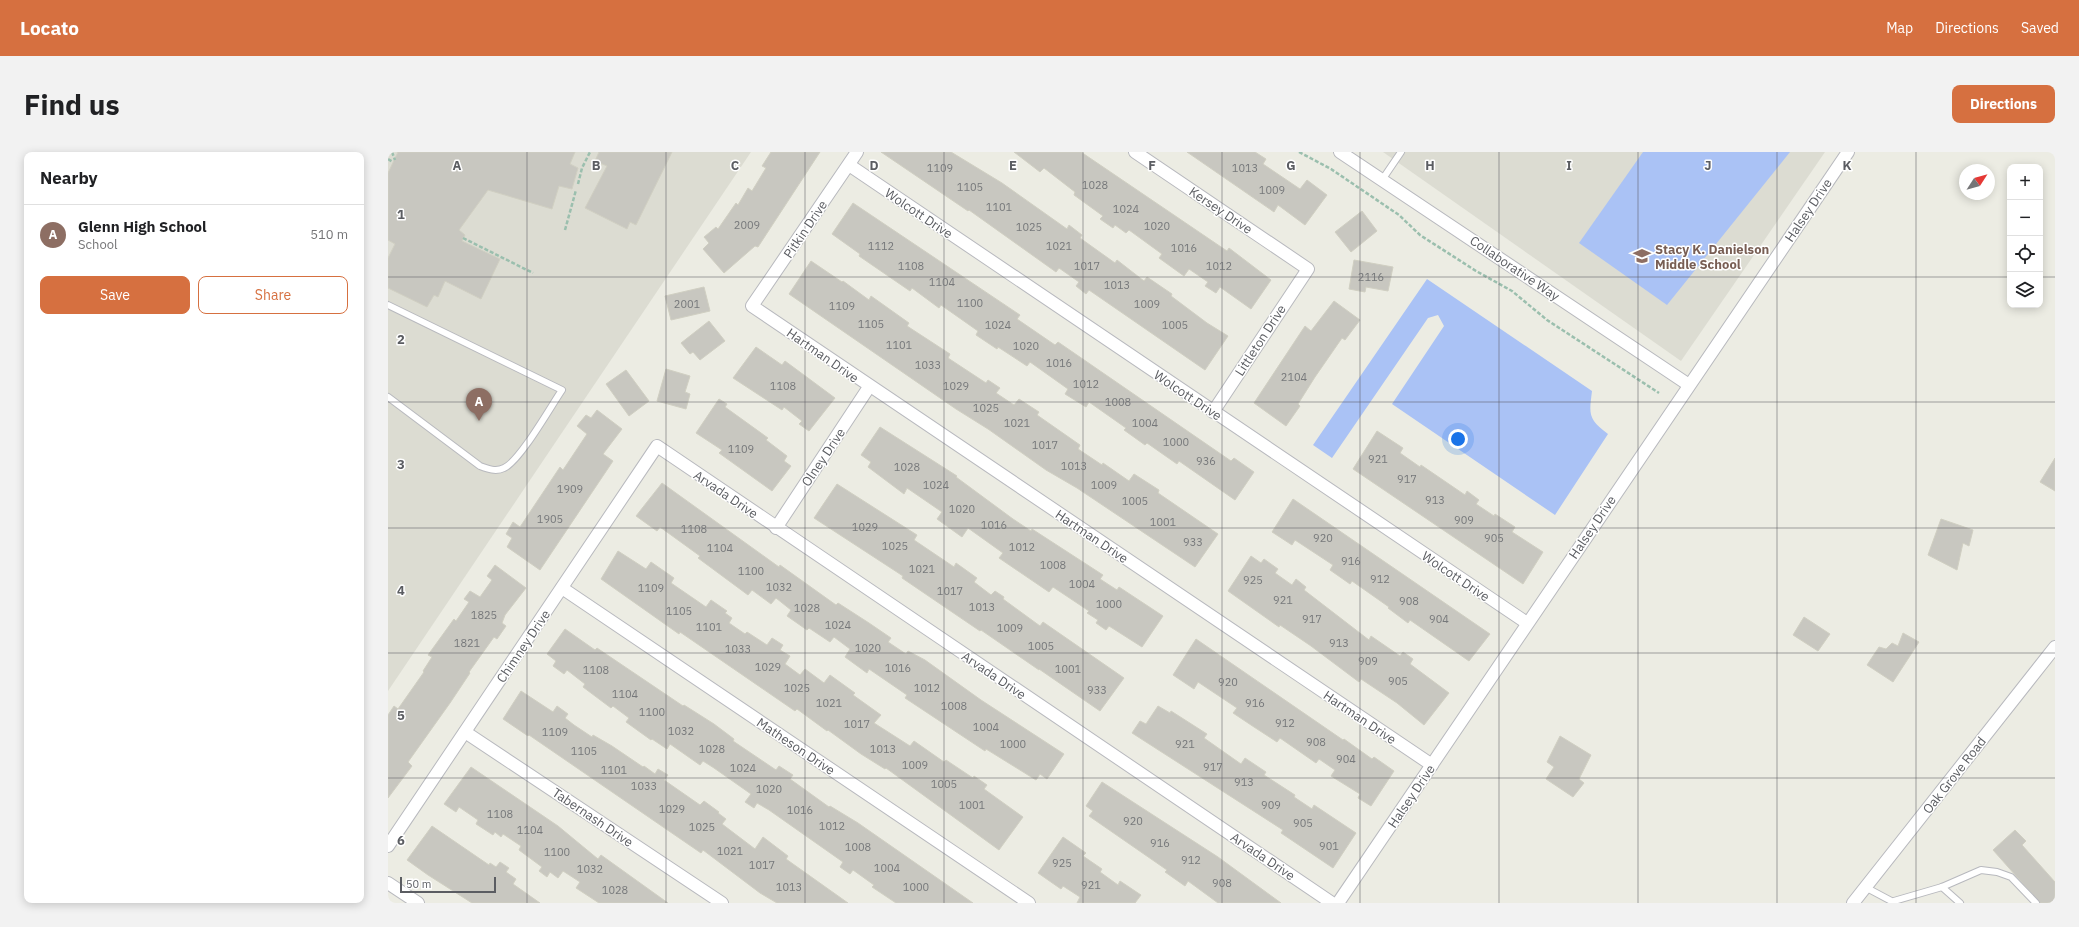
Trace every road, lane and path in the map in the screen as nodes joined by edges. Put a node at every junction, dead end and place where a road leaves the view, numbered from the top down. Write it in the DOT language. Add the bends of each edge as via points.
graph roads {
  1 [pos="392,152"];
  2 [pos="590,152"];
  3 [pos="857,152"];
  4 [pos="1135,152"];
  5 [pos="1299,152"];
  6 [pos="1340,152"];
  7 [pos="1401,152"];
  8 [pos="1848,152"];
  9 [pos="388,159"];
  10 [pos="849,165"];
  11 [pos="1382,180"];
  12 [pos="578,184"];
  13 [pos="576,190"];
  14 [pos="566,230"];
  15 [pos="463,238"];
  16 [pos="1308,269"];
  17 [pos="533,272"];
  18 [pos="388,305"];
  19 [pos="752,306"];
  20 [pos="1689,385"];
  21 [pos="869,387"];
  22 [pos="1659,393"];
  23 [pos="388,397"];
  24 [pos="1213,412"];
  25 [pos="657,446"];
  26 [pos="776,528"];
  27 [pos="562,588"];
  28 [pos="1527,623"];
  29 [pos="2055,647"];
  30 [pos="465,732"];
  31 [pos="1432,765"];
  32 [pos="388,846"];
  33 [pos="388,883"];
  34 [pos="1865,887"];
  35 [pos="1942,887"];
  36 [pos="1895,902"];
  37 [pos="418,903"];
  38 [pos="722,903"];
  39 [pos="1029,903"];
  40 [pos="1332,903"];
  41 [pos="1338,903"];
  42 [pos="1853,903"];
  43 [pos="1960,903"];
  44 [pos="2036,903"];
  1 -- 9 [label="path" via="394,161"];
  2 -- 12 [label="path"];
  3 -- 10 [label="street, Pitkin Drive"];
  4 -- 16 [label="street, Kersey Drive"];
  5 -- 22 [label="path" via="1327,166 1399,215 1420,235 1476,272 1512,291 1547,320"];
  6 -- 11 [label="street, Collaborative Way"];
  7 -- 11 [label="lane"];
  8 -- 20 [label="street, Halsey Drive"];
  10 -- 19 [label="street, Pitkin Drive"];
  10 -- 24 [label="street, Wolcott Drive"];
  11 -- 20 [label="street, Collaborative Way"];
  13 -- 14 [label="path"];
  15 -- 17 [label="path"];
  16 -- 24 [label="street, Littleton Drive"];
  18 -- 23 [label="lane" via="562,390 515,460 503,469 495,470 480,466"];
  19 -- 21 [label="street, Hartman Drive"];
  20 -- 28 [label="street, Halsey Drive"];
  21 -- 26 [label="street, Olney Drive"];
  21 -- 31 [label="street, Hartman Drive"];
  24 -- 28 [label="street, Wolcott Drive"];
  25 -- 26 [label="street, Arvada Drive"];
  25 -- 27 [label="street, Chimney Drive"];
  26 -- 40 [label="street, Arvada Drive"];
  27 -- 30 [label="street, Chimney Drive"];
  27 -- 39 [label="street, Matheson Drive"];
  28 -- 31 [label="street, Halsey Drive"];
  29 -- 34 [label="street, Oak Grove Road"];
  30 -- 32 [label="street, Chimney Drive"];
  30 -- 38 [label="street, Tabernash Drive"];
  31 -- 41 [label="street, Halsey Drive"];
  33 -- 37 [label="street"];
  34 -- 36 [label="lane"];
  34 -- 42 [label="street, Oak Grove Road"];
  35 -- 36 [label="lane"];
  35 -- 43 [label="lane"];
  35 -- 44 [label="lane" via="1981,870 1997,872 2011,877"];
}
